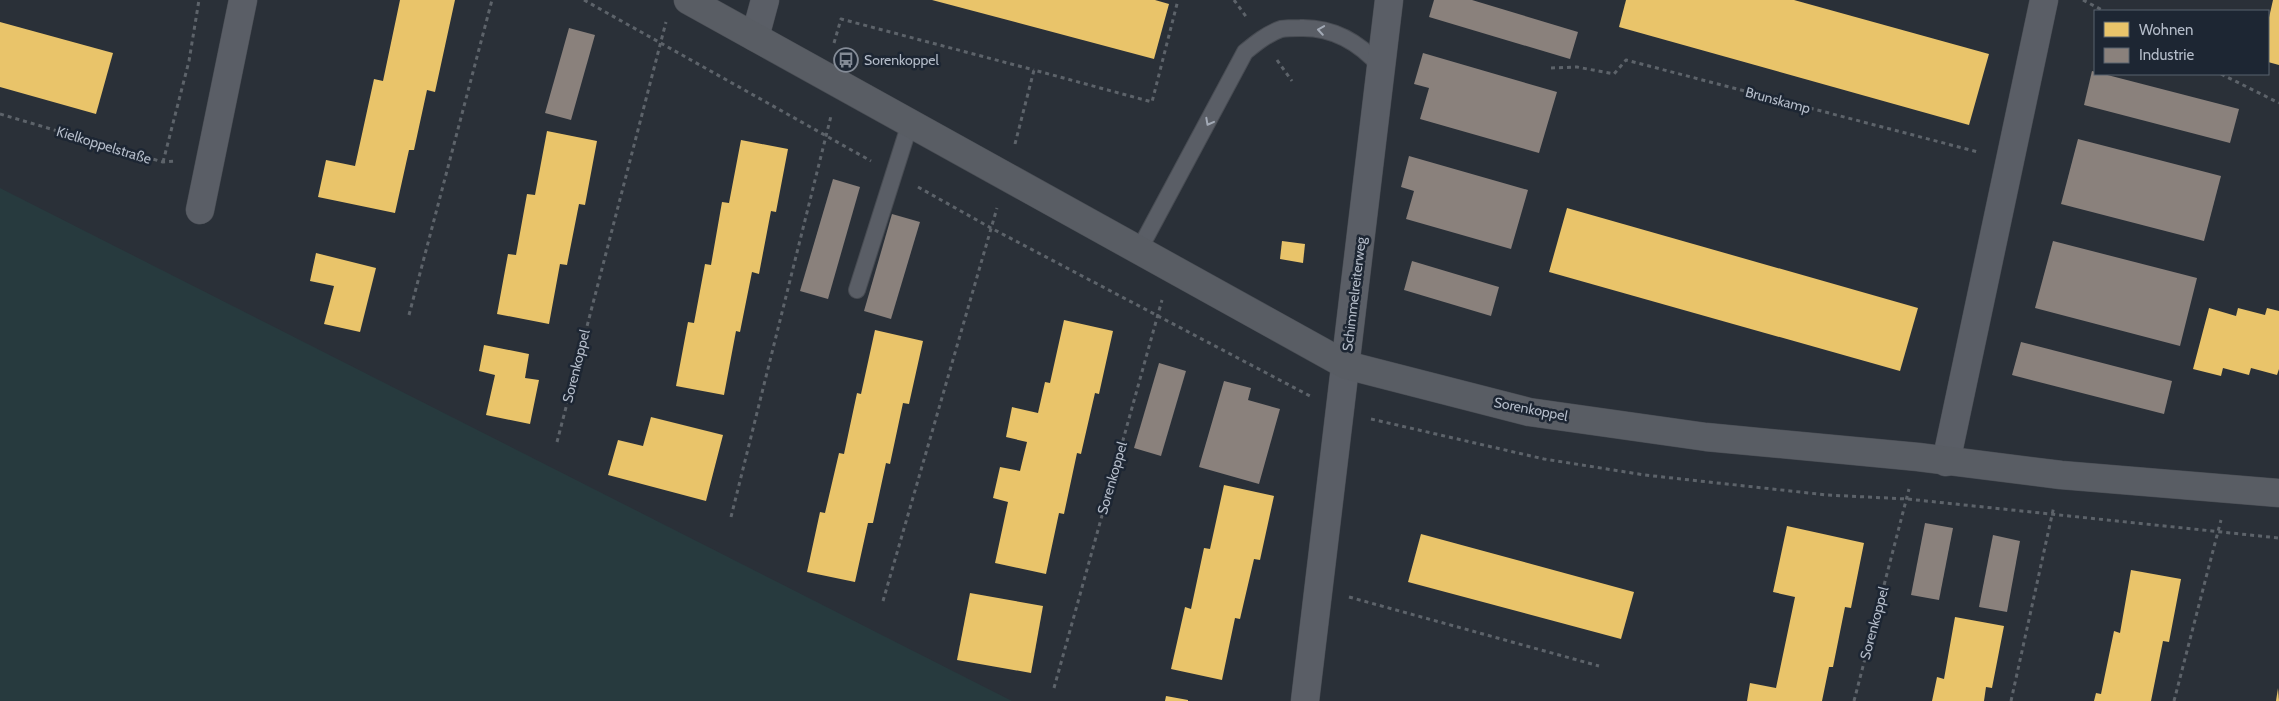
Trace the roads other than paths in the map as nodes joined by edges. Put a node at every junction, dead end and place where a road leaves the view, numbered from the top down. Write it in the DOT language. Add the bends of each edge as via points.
graph roads {
  1 [pos="243,0"];
  2 [pos="688,0"];
  3 [pos="765,0"];
  4 [pos="1390,0"];
  5 [pos="2044,0"];
  6 [pos="755,37"];
  7 [pos="1381,67"];
  8 [pos="910,123"];
  9 [pos="200,210"];
  10 [pos="1139,250"];
  11 [pos="858,290"];
  12 [pos="1346,365"];
  13 [pos="1946,462"];
  14 [pos="2279,493"];
  15 [pos="1305,701"];
  1 -- 9 [label="street"];
  2 -- 6 [label="street, Sorenkoppel"];
  3 -- 6 [label="street"];
  4 -- 7 [label="street, Schimmelreiterweg"];
  5 -- 13 [label="street"];
  6 -- 8 [label="street, Sorenkoppel"];
  7 -- 10 [label="lane, one-way" via="1365,51 1332,32 1283,29 1261,38 1245,52"];
  7 -- 12 [label="street, Schimmelreiterweg"];
  8 -- 10 [label="street, Sorenkoppel"];
  8 -- 11 [label="lane"];
  10 -- 12 [label="street, Sorenkoppel"];
  12 -- 13 [label="street, Sorenkoppel" via="1530,412 1706,437"];
  12 -- 15 [label="street, Schimmelreiterweg"];
  13 -- 14 [label="street, Sorenkoppel"];
}
